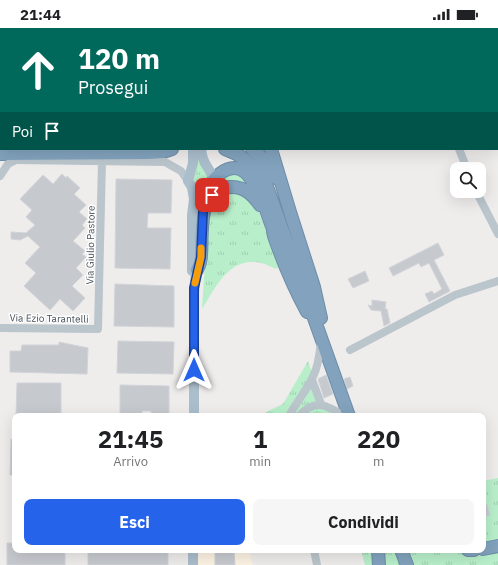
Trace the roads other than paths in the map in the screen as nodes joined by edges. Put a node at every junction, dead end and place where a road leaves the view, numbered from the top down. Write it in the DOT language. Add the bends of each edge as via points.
graph roads {
  1 [pos="169,150"];
  2 [pos="193,150"];
  3 [pos="201,150"];
  4 [pos="228,150"];
  5 [pos="253,150"];
  6 [pos="271,150"];
  7 [pos="459,150"];
  8 [pos="0,154"];
  9 [pos="0,159"];
  10 [pos="16,160"];
  11 [pos="102,161"];
  12 [pos="464,162"];
  13 [pos="0,176"];
  14 [pos="190,184"];
  15 [pos="211,185"];
  16 [pos="480,198"];
  17 [pos="290,212"];
  18 [pos="274,234"];
  19 [pos="498,234"];
  20 [pos="197,270"];
  21 [pos="498,281"];
  22 [pos="194,288"];
  23 [pos="0,328"];
  24 [pos="98,329"];
  25 [pos="322,337"];
  26 [pos="350,350"];
  27 [pos="312,380"];
  28 [pos="321,404"];
  29 [pos="194,413"];
  30 [pos="291,413"];
  31 [pos="302,413"];
  32 [pos="339,413"];
  33 [pos="348,413"];
  34 [pos="498,546"];
  35 [pos="486,548"];
  36 [pos="193,553"];
  37 [pos="315,553"];
  38 [pos="378,553"];
  39 [pos="402,553"];
  40 [pos="193,565"];
  41 [pos="317,565"];
  42 [pos="379,565"];
  43 [pos="407,565"];
  1 -- 8 [label="highway" via="148,153"];
  2 -- 14 [label="main road"];
  3 -- 15 [label="main road" via="203,160 213,176"];
  4 -- 25 [label="highway" via="246,159 265,181"];
  5 -- 17 [label="highway" via="271,169"];
  6 -- 17 [label="highway"];
  7 -- 12 [label="street"];
  9 -- 10 [label="street"];
  10 -- 11 [label="street"];
  10 -- 13 [label="street" via="8,164"];
  11 -- 14 [label="street" via="165,162 181,171"];
  11 -- 24 [label="street, Via Giulio Pastore"];
  14 -- 15 [label="main road" via="197,190"];
  14 -- 22 [label="main road" via="194,199"];
  15 -- 18 [label="highway" via="218,174 228,169 246,172 255,185"];
  15 -- 20 [label="main road" via="200,204 198,214"];
  16 -- 19 [label="street"];
  17 -- 25 [label="highway" via="314,287 322,321"];
  18 -- 20 [label="highway" via="260,205 250,193 234,187 219,191 212,195 203,211 201,257"];
  18 -- 25 [label="highway" via="296,293"];
  20 -- 22 [label="main road"];
  21 -- 26 [label="street" via="455,295"];
  22 -- 29 [label="main road"];
  23 -- 24 [label="street, Via Ezio Tarantelli"];
  25 -- 27 [label="street"];
  25 -- 33 [label="highway"];
  27 -- 28 [label="street"];
  27 -- 30 [label="street"];
  28 -- 31 [label="street" via="308,408"];
  28 -- 32 [label="street"];
  34 -- 35 [label="highway"];
  36 -- 40 [label="main road"];
  37 -- 41 [label="street"];
  38 -- 42 [label="highway"];
  39 -- 43 [label="highway"];
}
